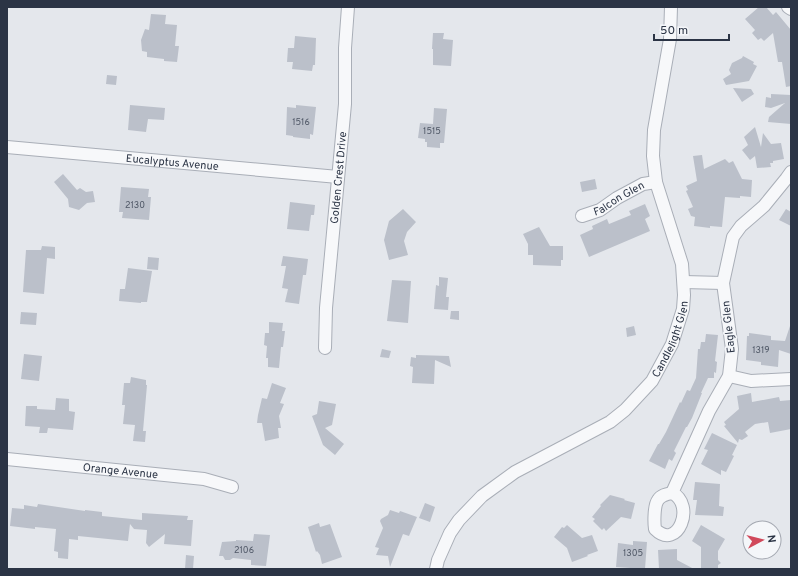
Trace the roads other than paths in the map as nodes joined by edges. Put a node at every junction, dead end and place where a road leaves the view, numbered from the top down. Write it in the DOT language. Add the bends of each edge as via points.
graph roads {
  1 [pos="348,7"];
  2 [pos="671,7"];
  3 [pos="788,7"];
  4 [pos="791,9"];
  5 [pos="7,147"];
  6 [pos="791,172"];
  7 [pos="338,177"];
  8 [pos="656,182"];
  9 [pos="582,216"];
  10 [pos="684,282"];
  11 [pos="723,283"];
  12 [pos="325,348"];
  13 [pos="729,376"];
  14 [pos="791,378"];
  15 [pos="7,459"];
  16 [pos="232,487"];
  17 [pos="672,493"];
  18 [pos="436,569"];
  1 -- 7 [label="street, Golden Crest Drive" via="345,104"];
  2 -- 8 [label="street, Candlelight Glen" via="670,39 654,130"];
  3 -- 4 [label="street"];
  5 -- 7 [label="street, Eucalyptus Avenue"];
  6 -- 11 [label="street, Eagle Glen" via="764,206 741,226 733,237"];
  7 -- 12 [label="street, Golden Crest Drive" via="326,308"];
  8 -- 9 [label="street, Falcon Glen" via="643,184 600,210"];
  8 -- 10 [label="street, Candlelight Glen" via="682,264"];
  10 -- 11 [label="street"];
  10 -- 18 [label="street, Candlelight Glen" via="683,309 672,344 652,381 610,422 515,472 482,496 458,520"];
  11 -- 13 [label="street, Eagle Glen" via="732,349"];
  13 -- 14 [label="street" via="751,381"];
  13 -- 17 [label="street, Eagle Glen" via="709,411"];
  15 -- 16 [label="street, Orange Avenue" via="204,479"];
}
